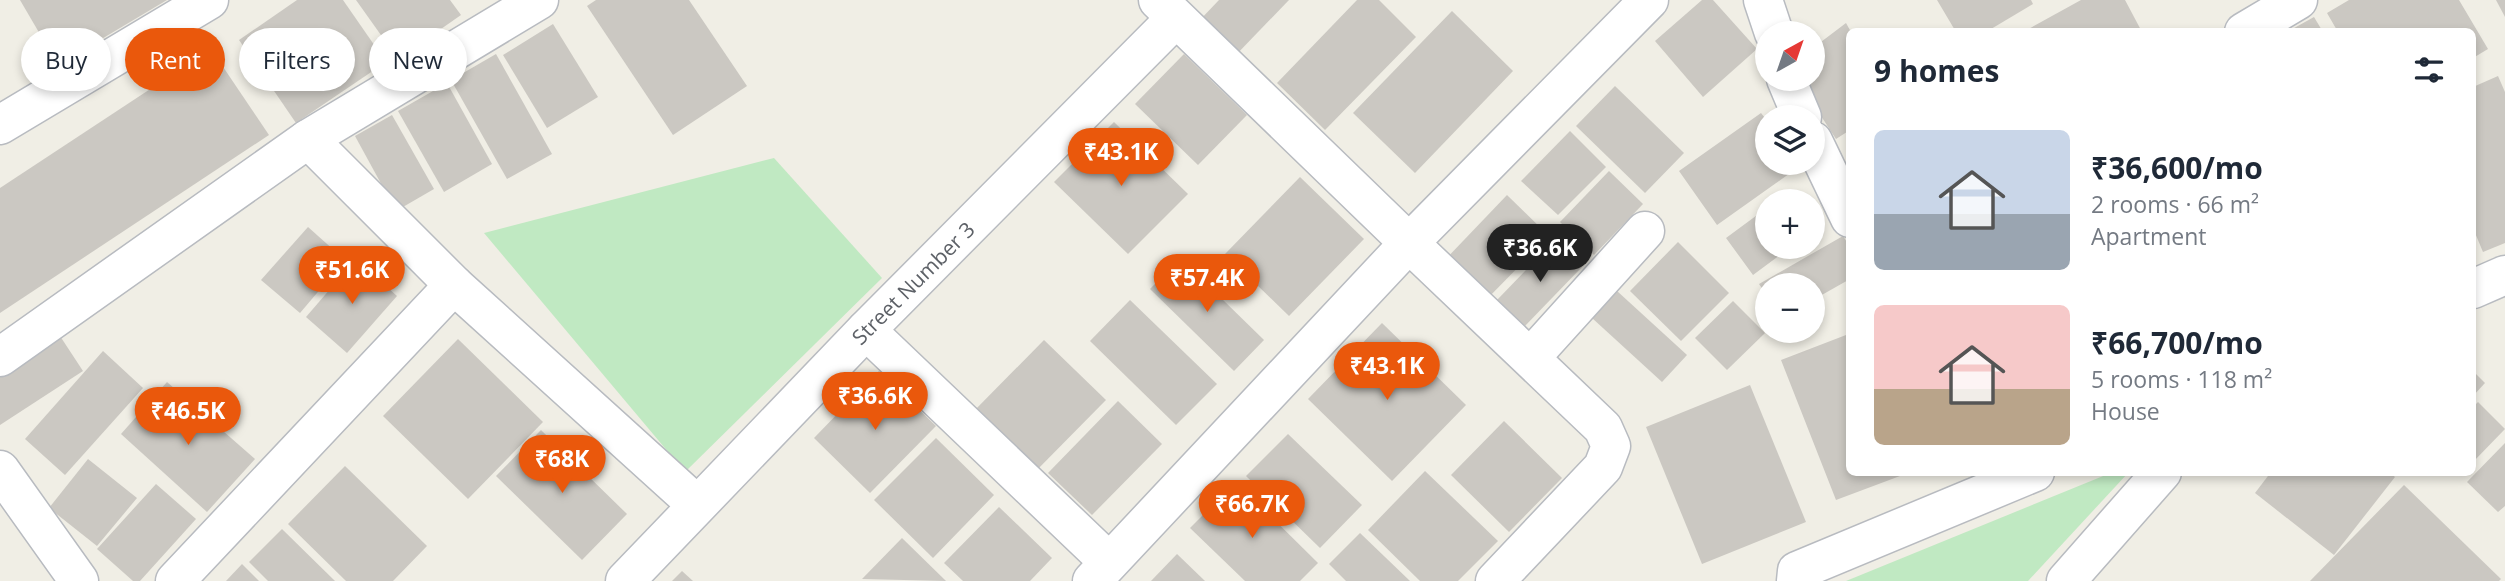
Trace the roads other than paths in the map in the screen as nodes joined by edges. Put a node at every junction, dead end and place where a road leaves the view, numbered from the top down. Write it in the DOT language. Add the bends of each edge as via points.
graph roads {
  1 [pos="209,0"];
  2 [pos="539,0"];
  3 [pos="2284,4"];
  4 [pos="1632,6"];
  5 [pos="1167,9"];
  6 [pos="2250,28"];
  7 [pos="0,125"];
  8 [pos="308,139"];
  9 [pos="1825,166"];
  10 [pos="1846,210"];
  11 [pos="1645,231"];
  12 [pos="1409,243"];
  13 [pos="2505,275"];
  14 [pos="454,285"];
  15 [pos="2476,288"];
  16 [pos="866,330"];
  17 [pos="0,357"];
  18 [pos="1531,357"];
  19 [pos="0,470"];
  20 [pos="2026,476"];
  21 [pos="2158,476"];
  22 [pos="697,505"];
  23 [pos="1100,572"];
  24 [pos="1797,576"];
  25 [pos="79,581"];
  26 [pos="174,581"];
  27 [pos="625,581"];
  28 [pos="1495,581"];
  29 [pos="2066,581"];
  1 -- 7 [label="street"];
  2 -- 8 [label="street"];
  3 -- 6 [label="street"];
  4 -- 12 [label="street"];
  5 -- 12 [label="street"];
  5 -- 16 [label="street, Street Number 3"];
  8 -- 14 [label="street"];
  8 -- 17 [label="street"];
  9 -- 10 [label="street"];
  11 -- 18 [label="street"];
  12 -- 18 [label="street"];
  12 -- 23 [label="street"];
  13 -- 15 [label="street"];
  14 -- 22 [label="street"];
  14 -- 26 [label="street"];
  16 -- 22 [label="street, Street Number 3"];
  16 -- 23 [label="street"];
  18 -- 28 [label="street" via="1603,428 1611,446 1603,467"];
  19 -- 25 [label="street"];
  20 -- 24 [label="street"];
  21 -- 29 [label="street"];
  22 -- 27 [label="street, Street Number 3"];
}
